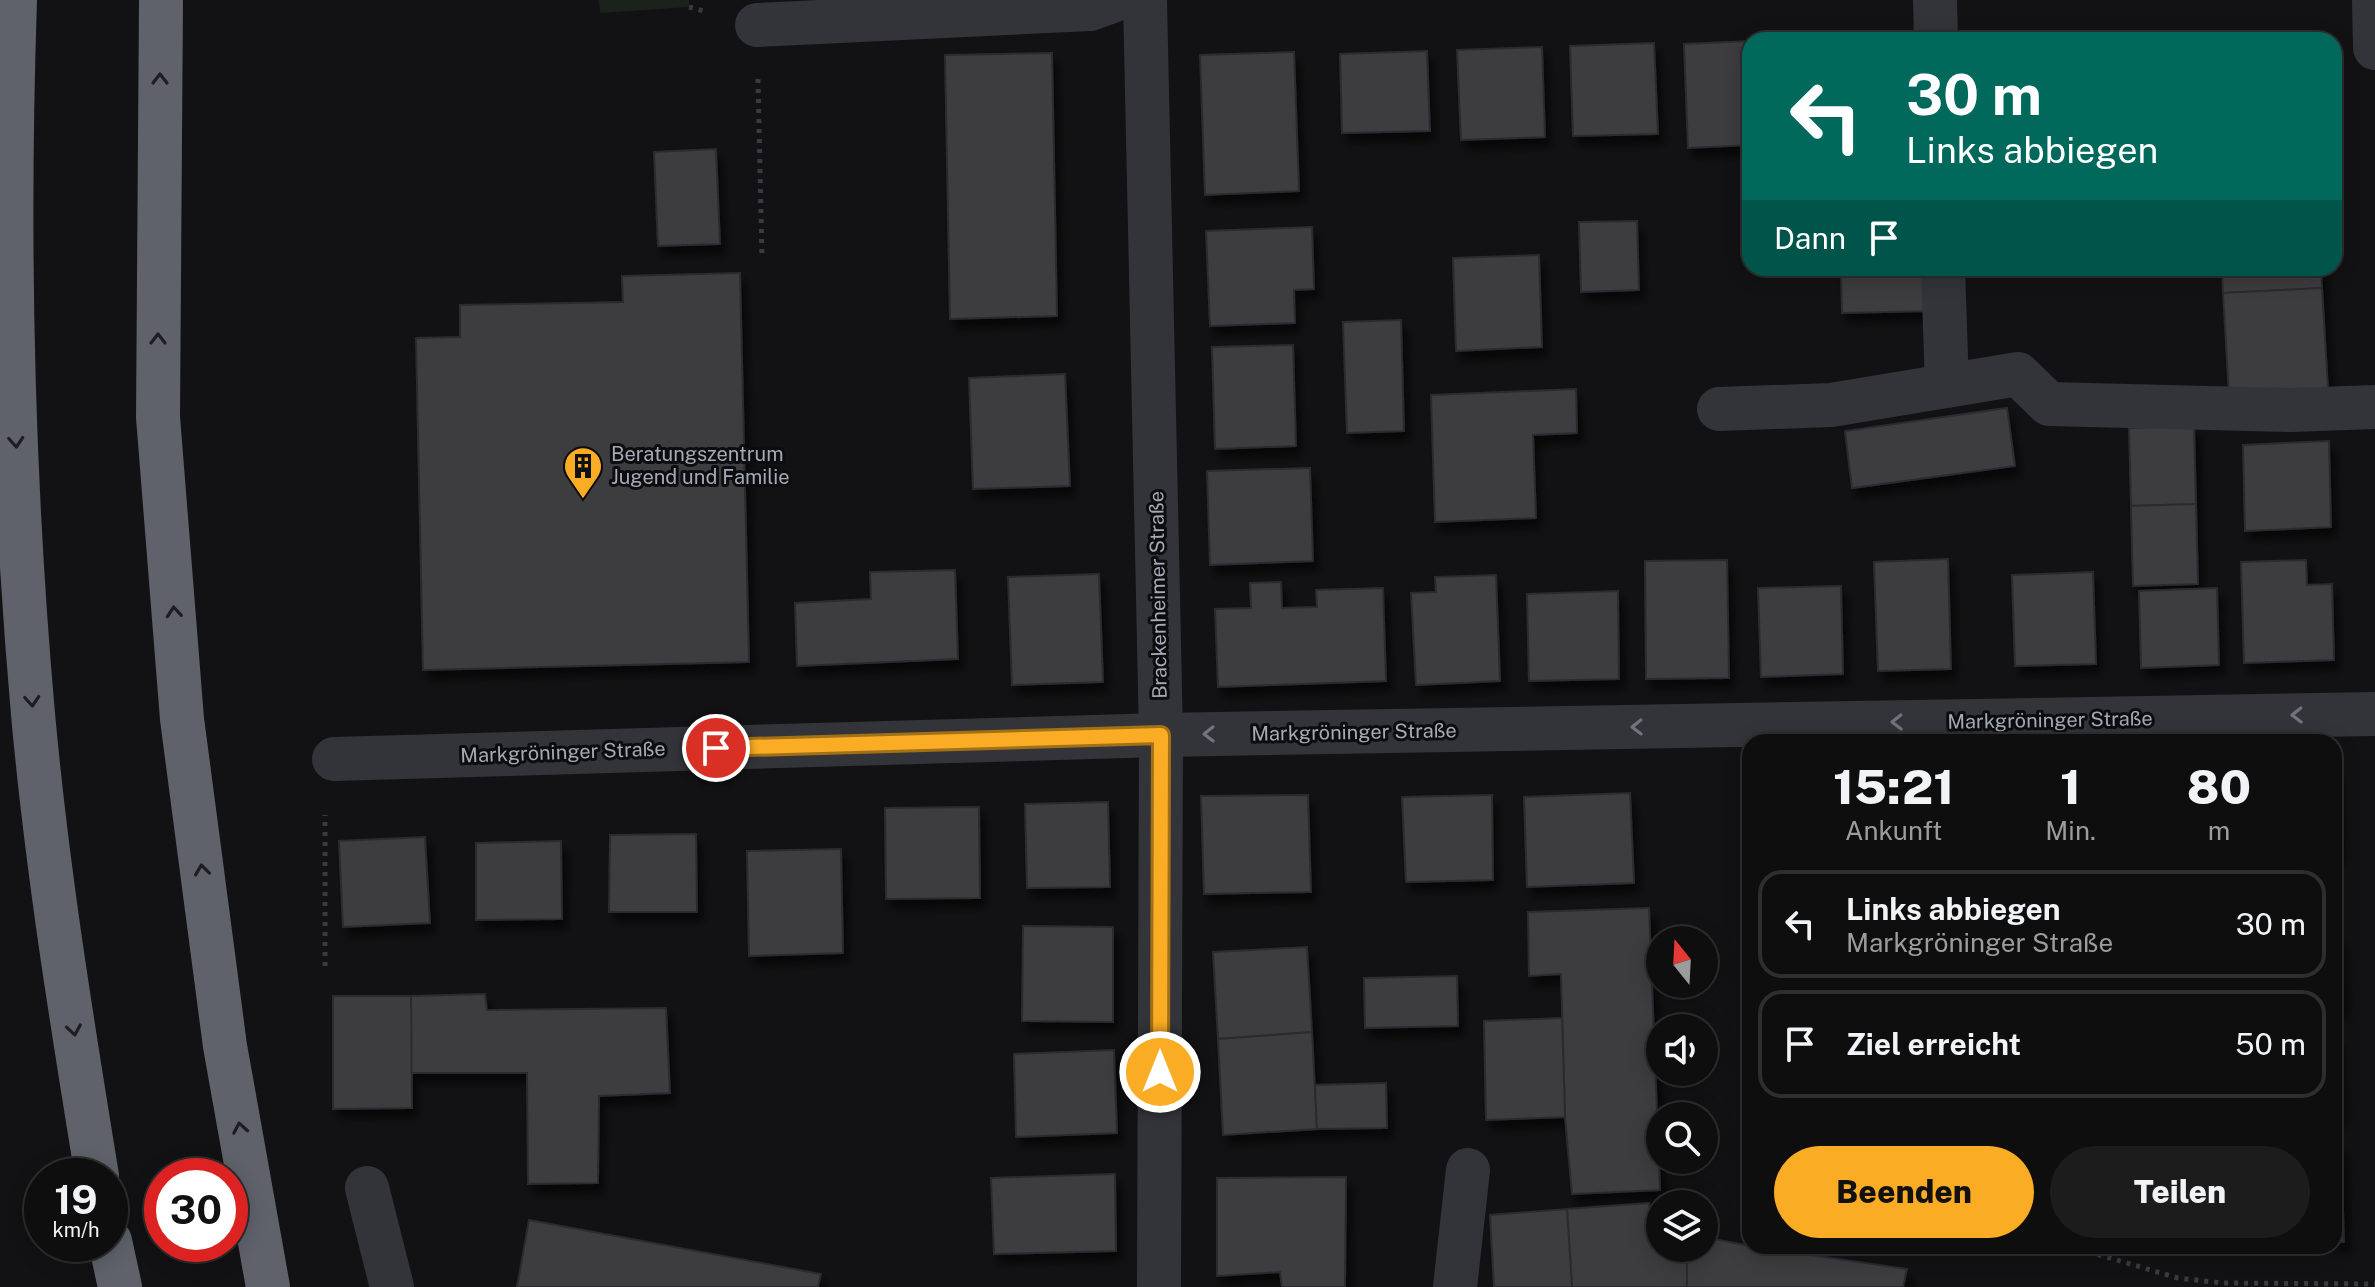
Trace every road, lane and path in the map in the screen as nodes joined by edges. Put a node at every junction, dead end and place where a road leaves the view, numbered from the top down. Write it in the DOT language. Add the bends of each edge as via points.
graph roads {
  1 [pos="15,0"];
  2 [pos="161,0"];
  3 [pos="1115,0"];
  4 [pos="1145,0"];
  5 [pos="1935,0"];
  6 [pos="2374,0"];
  7 [pos="757,25"];
  8 [pos="1936,32"];
  9 [pos="2375,48"];
  10 [pos="762,258"];
  11 [pos="1943,276"];
  12 [pos="1947,386"];
  13 [pos="2375,407"];
  14 [pos="1719,409"];
  15 [pos="2375,714"];
  16 [pos="1161,735"];
  17 [pos="334,759"];
  18 [pos="325,966"];
  19 [pos="94,1158"];
  20 [pos="1468,1170"];
  21 [pos="367,1188"];
  22 [pos="2096,1254"];
  23 [pos="115,1262"];
  24 [pos="2375,1284"];
  25 [pos="120,1287"];
  26 [pos="268,1287"];
  27 [pos="392,1287"];
  28 [pos="1159,1287"];
  29 [pos="1455,1287"];
  1 -- 19 [label="highway, one-way" via="10,126 14,414 33,715 61,952"];
  26 -- 2 [label="highway, one-way" via="225,1046 182,719 158,417"];
  3 -- 7 [label="street" via="1090,9"];
  4 -- 16 [label="street, Brackenheimer Straße"];
  5 -- 8 [label="street"];
  6 -- 9 [label="street"];
  7 -- 10 [label="path"];
  11 -- 12 [label="street"];
  12 -- 13 [label="street" via="2018,374 2049,404"];
  12 -- 14 [label="street" via="1831,405"];
  15 -- 16 [label="street, Markgröninger Straße, one-way"];
  16 -- 17 [label="street, Markgröninger Straße"];
  16 -- 28 [label="street, Brackenheimer Straße"];
  17 -- 18 [label="path" via="325,804"];
  20 -- 29 [label="street"];
  21 -- 27 [label="street"];
  22 -- 24 [label="path" via="2178,1278 2222,1283"];
  23 -- 25 [label="highway"];
}
